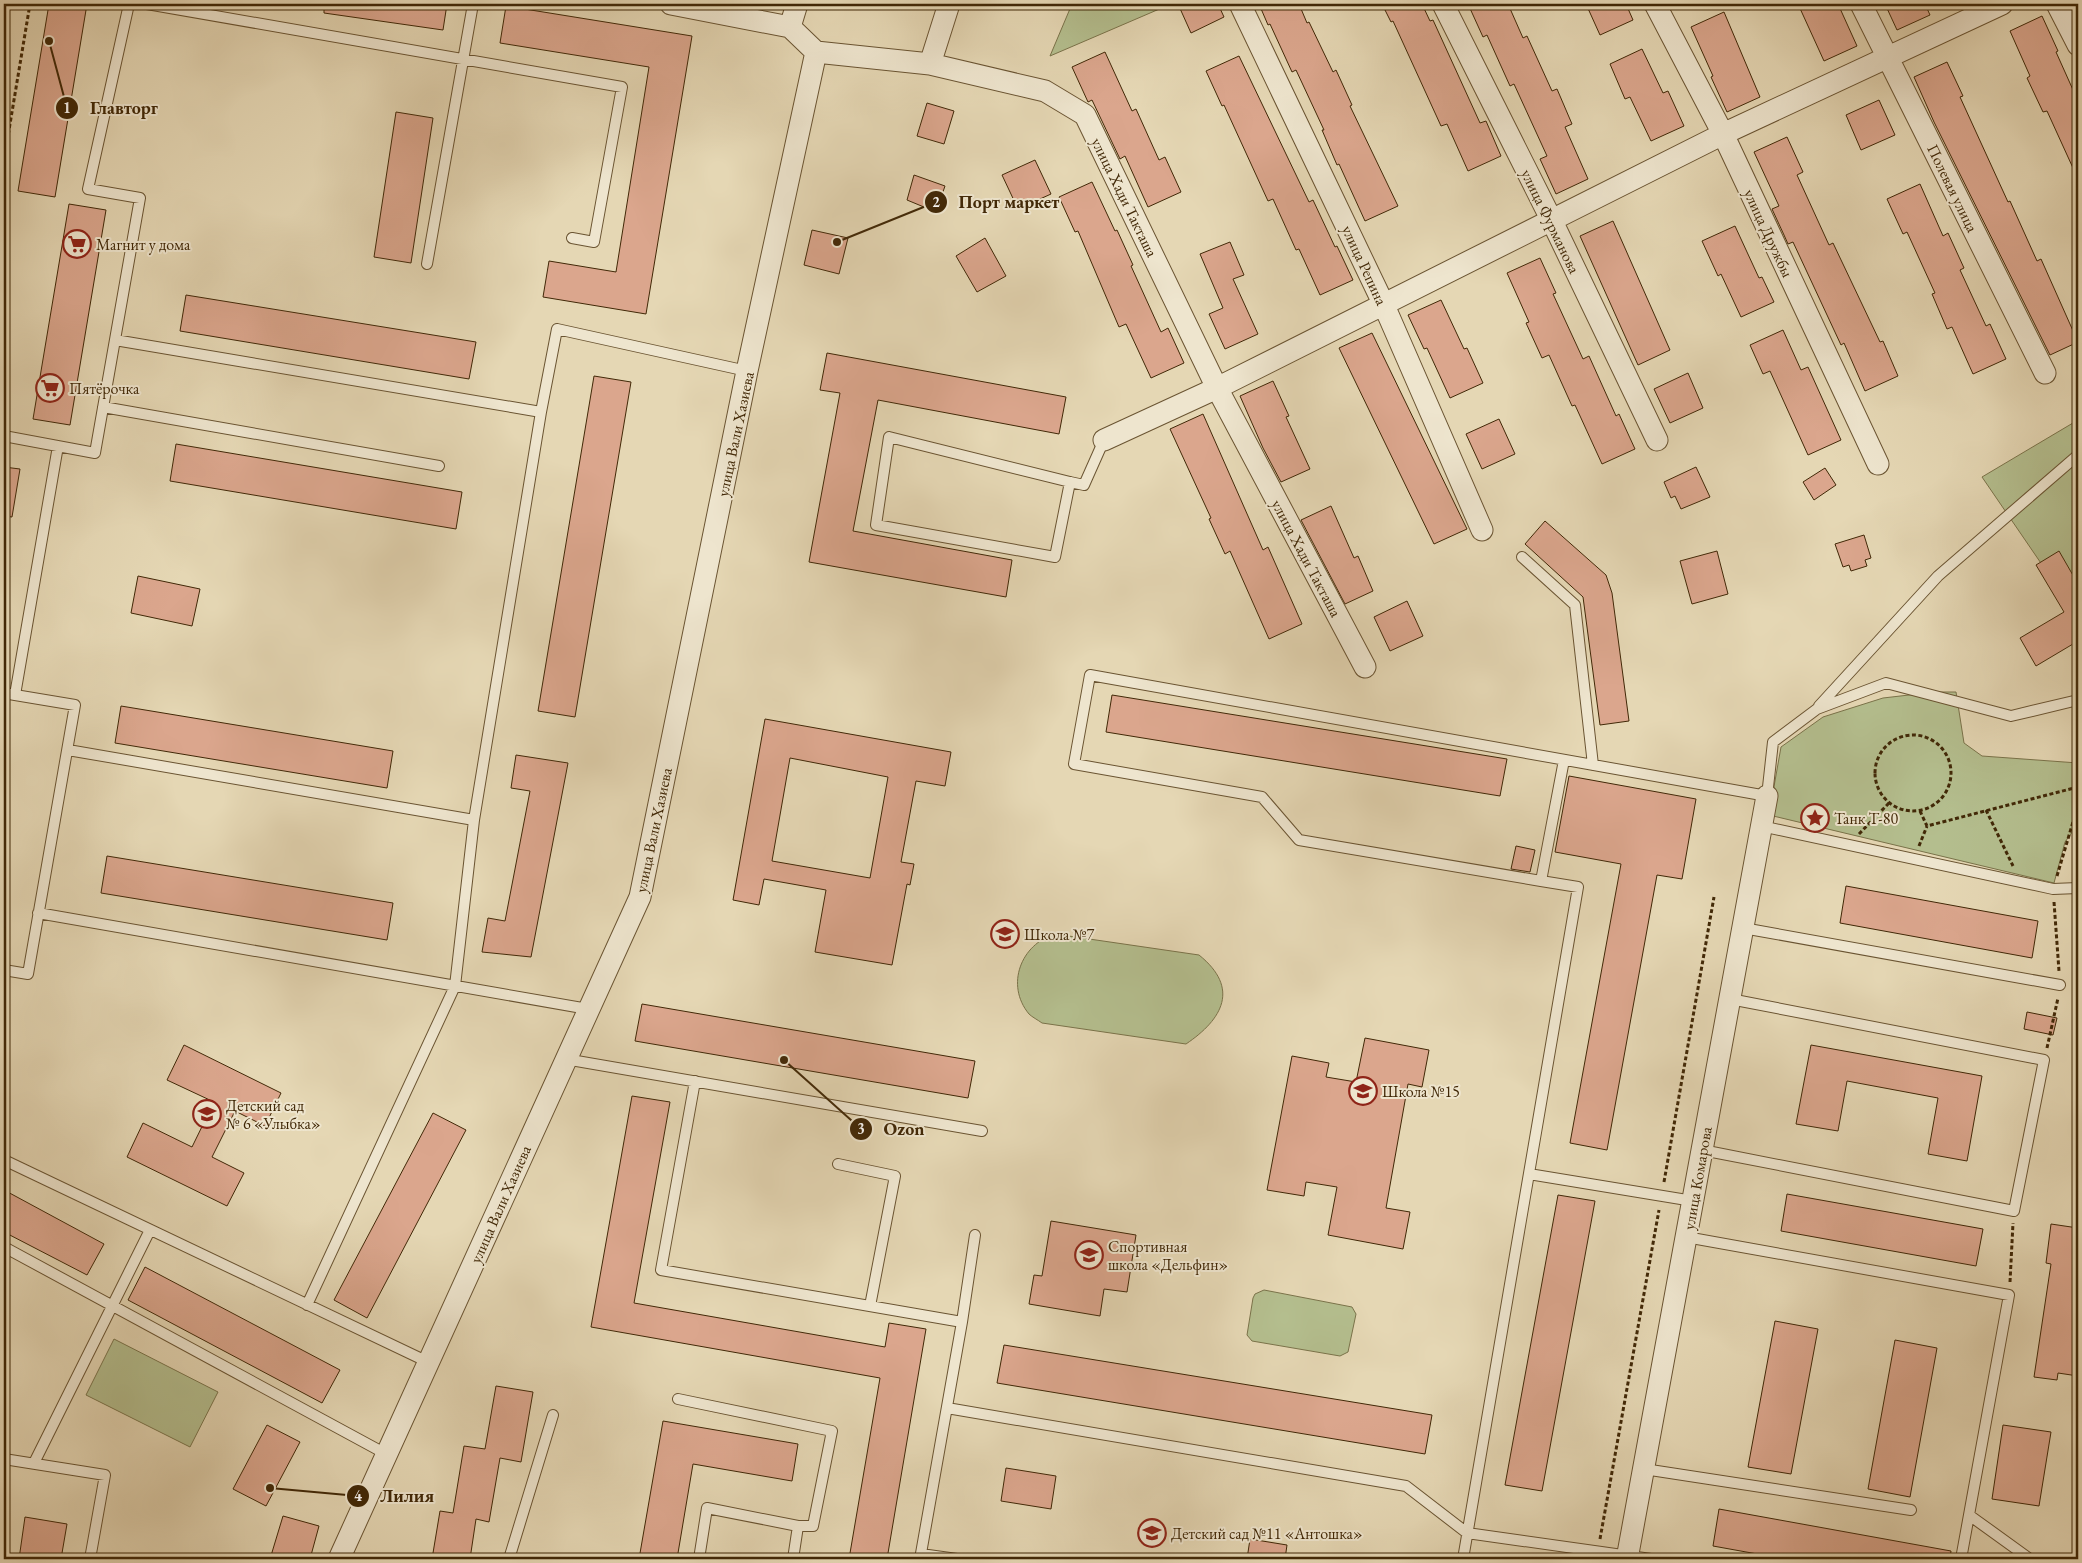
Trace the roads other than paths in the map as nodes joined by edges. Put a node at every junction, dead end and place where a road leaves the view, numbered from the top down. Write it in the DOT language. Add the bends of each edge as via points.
graph roads {
  1 [pos="129,4"];
  2 [pos="148,4"];
  3 [pos="473,4"];
  4 [pos="671,4"];
  5 [pos="797,4"];
  6 [pos="949,4"];
  7 [pos="1240,4"];
  8 [pos="1443,4"];
  9 [pos="1655,4"];
  10 [pos="1861,4"];
  11 [pos="2002,4"];
  12 [pos="2057,4"];
  13 [pos="731,10"];
  14 [pos="790,27"];
  15 [pos="2078,45"];
  16 [pos="816,52"];
  17 [pos="1888,58"];
  18 [pos="463,59"];
  19 [pos="930,64"];
  20 [pos="1723,134"];
  21 [pos="1550,219"];
  22 [pos="572,238"];
  23 [pos="427,264"];
  24 [pos="1383,303"];
  25 [pos="115,340"];
  26 [pos="747,371"];
  27 [pos="2045,373"];
  28 [pos="1217,388"];
  29 [pos="103,407"];
  30 [pos="541,412"];
  31 [pos="4,436"];
  32 [pos="1104,440"];
  33 [pos="1657,440"];
  34 [pos="58,446"];
  35 [pos="2078,456"];
  36 [pos="1878,464"];
  37 [pos="439,466"];
  38 [pos="1070,482"];
  39 [pos="1482,530"];
  40 [pos="1522,557"];
  41 [pos="1365,667"];
  42 [pos="4,693"];
  43 [pos="15,695"];
  44 [pos="2078,700"];
  45 [pos="1817,709"];
  46 [pos="68,750"];
  47 [pos="1564,760"];
  48 [pos="1593,765"];
  49 [pos="1767,796"];
  50 [pos="474,820"];
  51 [pos="1761,826"];
  52 [pos="1541,881"];
  53 [pos="2078,888"];
  54 [pos="38,913"];
  55 [pos="1743,928"];
  56 [pos="4,970"];
  57 [pos="2060,985"];
  58 [pos="455,986"];
  59 [pos="1730,999"];
  60 [pos="588,1009"];
  61 [pos="565,1059"];
  62 [pos="694,1081"];
  63 [pos="982,1132"];
  64 [pos="1702,1150"];
  65 [pos="4,1160"];
  66 [pos="838,1164"];
  67 [pos="1529,1174"];
  68 [pos="1692,1202"];
  69 [pos="150,1230"];
  70 [pos="975,1235"];
  71 [pos="1686,1237"];
  72 [pos="4,1247"];
  73 [pos="308,1305"];
  74 [pos="112,1306"];
  75 [pos="870,1306"];
  76 [pos="962,1322"];
  77 [pos="428,1362"];
  78 [pos="678,1399"];
  79 [pos="947,1408"];
  80 [pos="553,1415"];
  81 [pos="386,1454"];
  82 [pos="4,1459"];
  83 [pos="34,1463"];
  84 [pos="1644,1469"];
  85 [pos="1911,1510"];
  86 [pos="1969,1515"];
  87 [pos="798,1526"];
  88 [pos="1468,1533"];
  89 [pos="921,1556"];
  90 [pos="1628,1557"];
  91 [pos="2025,1558"];
  92 [pos="90,1559"];
  93 [pos="339,1559"];
  94 [pos="509,1559"];
  95 [pos="699,1559"];
  96 [pos="793,1559"];
  97 [pos="957,1559"];
  98 [pos="1463,1559"];
  99 [pos="1651,1559"];
  100 [pos="1961,1559"];
  1 -- 25 [label="lane" via="88,189 140,198"];
  2 -- 18 [label="lane"];
  3 -- 18 [label="lane"];
  4 -- 13 [label="street"];
  5 -- 14 [label="street"];
  6 -- 19 [label="street"];
  7 -- 24 [label="street, улица Репина"];
  8 -- 21 [label="street, улица Фурманова"];
  9 -- 20 [label="street, улица Дружбы"];
  10 -- 17 [label="street, Полевая улица"];
  11 -- 17 [label="street"];
  12 -- 15 [label="street"];
  13 -- 14 [label="street"];
  14 -- 16 [label="street"];
  16 -- 19 [label="street, улица Хади Такташа"];
  16 -- 26 [label="street, улица Вали Хазиева"];
  17 -- 20 [label="street"];
  17 -- 27 [label="street, Полевая улица"];
  18 -- 22 [label="lane" via="622,86 594,242"];
  18 -- 23 [label="lane"];
  19 -- 28 [label="street, улица Хади Такташа" via="1045,91 1085,115"];
  20 -- 21 [label="street"];
  20 -- 36 [label="street, улица Дружбы"];
  21 -- 24 [label="street"];
  21 -- 33 [label="street, улица Фурманова"];
  24 -- 28 [label="street"];
  24 -- 39 [label="street, улица Репина"];
  25 -- 29 [label="lane"];
  25 -- 30 [label="lane"];
  26 -- 30 [label="lane" via="557,329"];
  26 -- 60 [label="street, улица Вали Хазиева" via="640,897"];
  28 -- 32 [label="street"];
  28 -- 41 [label="street, улица Хади Такташа"];
  29 -- 34 [label="lane" via="95,453"];
  29 -- 37 [label="lane"];
  30 -- 50 [label="lane"];
  31 -- 34 [label="lane"];
  32 -- 38 [label="lane" via="1084,485"];
  34 -- 43 [label="lane"];
  35 -- 45 [label="lane" via="1938,576"];
  38 -- 38 [label="lane" via="889,437 876,524 1055,557"];
  40 -- 48 [label="lane" via="1575,605"];
  42 -- 43 [label="lane"];
  43 -- 46 [label="lane" via="75,705"];
  44 -- 45 [label="lane" via="2012,716 1886,683"];
  45 -- 49 [label="lane" via="1773,742"];
  46 -- 50 [label="lane"];
  46 -- 54 [label="lane"];
  47 -- 48 [label="lane"];
  47 -- 52 [label="lane"];
  47 -- 52 [label="lane" via="1090,675 1074,764 1262,797 1299,840"];
  48 -- 49 [label="lane"];
  49 -- 51 [label="street, улица Комарова"];
  50 -- 58 [label="lane"];
  51 -- 53 [label="lane" via="2053,889"];
  51 -- 55 [label="street, улица Комарова"];
  52 -- 67 [label="lane" via="1578,887"];
  54 -- 56 [label="lane" via="28,974"];
  54 -- 58 [label="lane"];
  55 -- 57 [label="lane"];
  55 -- 59 [label="street, улица Комарова"];
  58 -- 60 [label="lane"];
  58 -- 73 [label="lane"];
  59 -- 64 [label="street, улица Комарова"];
  59 -- 64 [label="lane" via="2044,1060 2014,1211"];
  60 -- 61 [label="street, улица Вали Хазиева"];
  61 -- 62 [label="lane"];
  61 -- 77 [label="street, улица Вали Хазиева"];
  62 -- 63 [label="lane"];
  62 -- 75 [label="lane" via="661,1270"];
  64 -- 68 [label="street, улица Комарова"];
  65 -- 69 [label="lane"];
  66 -- 75 [label="lane" via="895,1176"];
  67 -- 68 [label="lane"];
  67 -- 88 [label="lane"];
  68 -- 71 [label="street, улица Комарова"];
  69 -- 73 [label="lane"];
  69 -- 74 [label="lane"];
  70 -- 76 [label="lane"];
  71 -- 84 [label="street, улица Комарова"];
  71 -- 86 [label="lane" via="2009,1295"];
  72 -- 74 [label="lane"];
  73 -- 77 [label="lane"];
  74 -- 81 [label="lane"];
  74 -- 83 [label="lane"];
  75 -- 76 [label="lane"];
  76 -- 79 [label="lane"];
  77 -- 81 [label="street, улица Вали Хазиева"];
  78 -- 87 [label="lane" via="832,1431 813,1526"];
  79 -- 88 [label="lane" via="1406,1486"];
  79 -- 89 [label="lane"];
  80 -- 94 [label="lane"];
  81 -- 93 [label="street, улица Вали Хазиева"];
  82 -- 83 [label="lane"];
  83 -- 92 [label="lane" via="105,1475"];
  84 -- 85 [label="lane"];
  84 -- 90 [label="street, улица Комарова"];
  86 -- 91 [label="lane"];
  86 -- 100 [label="lane"];
  87 -- 95 [label="lane" via="707,1508"];
  87 -- 96 [label="lane"];
  88 -- 90 [label="lane"];
  88 -- 98 [label="lane"];
  89 -- 97 [label="lane"];
  90 -- 99 [label="lane"];
}
